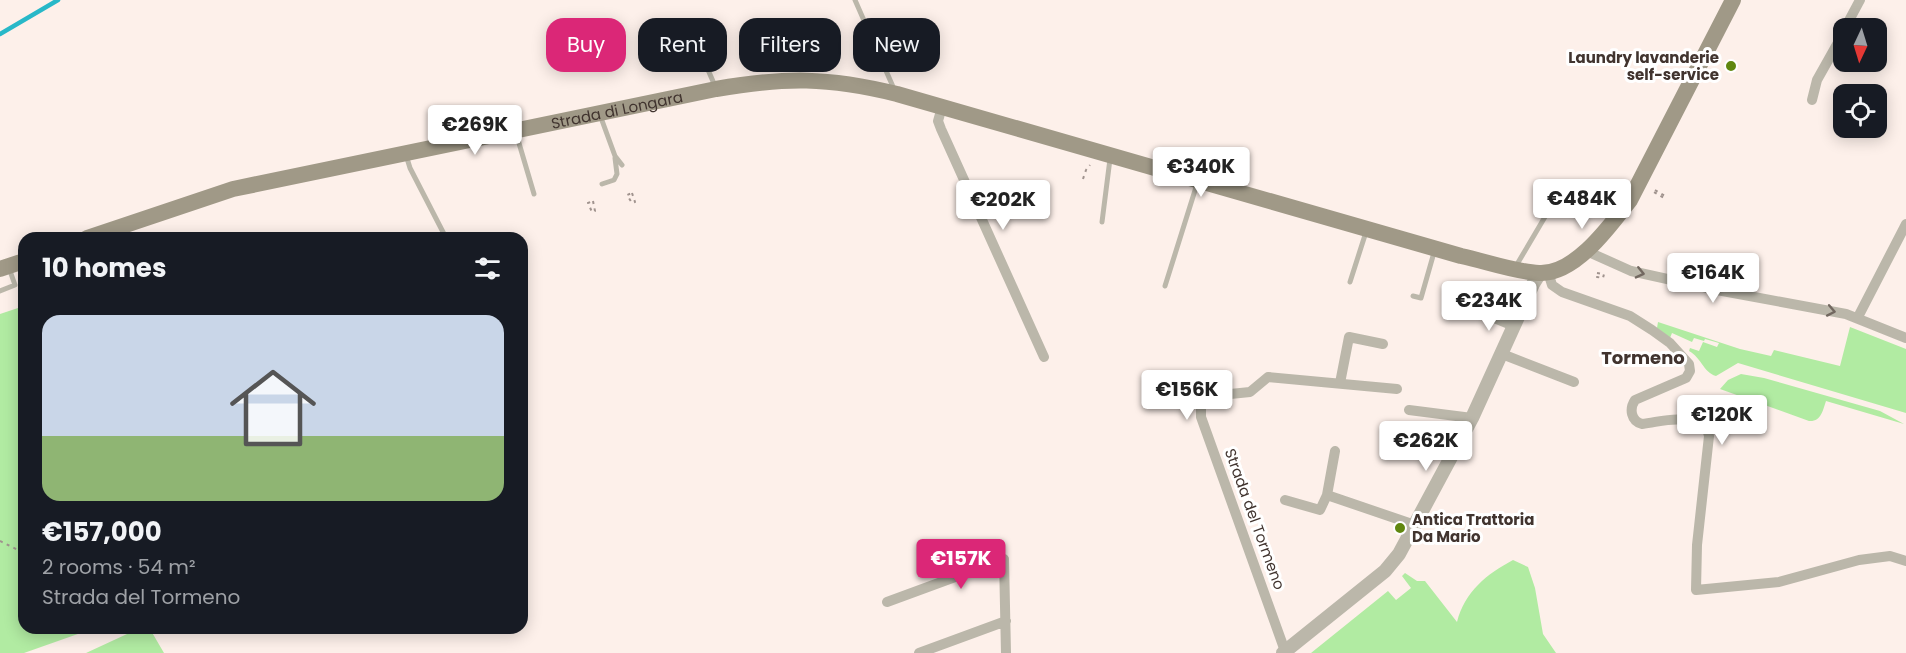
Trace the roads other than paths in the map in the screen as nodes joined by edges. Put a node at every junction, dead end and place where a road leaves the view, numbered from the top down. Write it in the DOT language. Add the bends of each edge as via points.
graph roads {
  1 [pos="855,0"];
  2 [pos="1733,0"];
  3 [pos="1860,0"];
  4 [pos="1850,18"];
  5 [pos="1833,50"];
  6 [pos="709,72"];
  7 [pos="716,89"];
  8 [pos="897,94"];
  9 [pos="1812,100"];
  10 [pos="942,107"];
  11 [pos="599,113"];
  12 [pos="515,130"];
  13 [pos="406,152"];
  14 [pos="1111,155"];
  15 [pos="615,156"];
  16 [pos="622,165"];
  17 [pos="1198,179"];
  18 [pos="602,184"];
  19 [pos="534,195"];
  20 [pos="1552,205"];
  21 [pos="1102,222"];
  22 [pos="1906,224"];
  23 [pos="1367,228"];
  24 [pos="105,232"];
  25 [pos="443,232"];
  26 [pos="1435,248"];
  27 [pos="1587,249"];
  28 [pos="11,265"];
  29 [pos="1515,268"];
  30 [pos="1544,273"];
  31 [pos="1350,282"];
  32 [pos="1165,286"];
  33 [pos="0,291"];
  34 [pos="1413,296"];
  35 [pos="1475,310"];
  36 [pos="1858,317"];
  37 [pos="1514,327"];
  38 [pos="1906,338"];
  39 [pos="1383,344"];
  40 [pos="1502,354"];
  41 [pos="1044,357"];
  42 [pos="1574,382"];
  43 [pos="1340,383"];
  44 [pos="1397,389"];
  45 [pos="1409,410"];
  46 [pos="1472,418"];
  47 [pos="1335,451"];
  48 [pos="1327,495"];
  49 [pos="1285,500"];
  50 [pos="1415,525"];
  51 [pos="1906,561"];
  52 [pos="887,602"];
  53 [pos="1006,621"];
  54 [pos="1284,652"];
  55 [pos="919,653"];
  56 [pos="1006,653"];
  1 -- 8 [label="lane"];
  2 -- 27 [label="main road" via="1630,200"];
  3 -- 4 [label="street"];
  5 -- 9 [label="street" via="1817,80"];
  6 -- 7 [label="lane"];
  7 -- 8 [label="main road, Strada di Longara" via="806,79 851,83"];
  7 -- 11 [label="main road, Strada di Longara"];
  8 -- 10 [label="main road, Strada di Longara"];
  10 -- 14 [label="main road, Strada di Longara"];
  10 -- 41 [label="street" via="940,129"];
  11 -- 12 [label="main road, Strada di Longara"];
  11 -- 15 [label="lane"];
  12 -- 13 [label="main road, Strada di Longara"];
  12 -- 19 [label="lane"];
  13 -- 24 [label="main road, Strada di Longara" via="233,189"];
  13 -- 25 [label="lane" via="410,168"];
  14 -- 17 [label="main road, Strada di Longara"];
  14 -- 21 [label="lane"];
  15 -- 16 [label="lane"];
  15 -- 18 [label="lane" via="617,174 614,180"];
  17 -- 23 [label="main road, Strada di Longara"];
  17 -- 32 [label="lane"];
  20 -- 29 [label="lane"];
  22 -- 36 [label="street"];
  23 -- 26 [label="main road, Strada di Longara"];
  23 -- 31 [label="lane"];
  26 -- 29 [label="main road, Strada di Longara"];
  26 -- 34 [label="lane" via="1421,298"];
  27 -- 30 [label="main road" via="1565,267"];
  27 -- 36 [label="street, one-way" via="1631,271"];
  28 -- 33 [label="lane" via="15,285"];
  29 -- 30 [label="main road, Strada di Longara"];
  30 -- 37 [label="street, Strada del Tormeno" via="1533,284"];
  30 -- 51 [label="street" via="1562,292 1630,316 1670,343 1689,364 1686,378 1635,400 1632,409 1638,423 1676,418 1707,429 1696,590 1779,582 1890,555"];
  35 -- 37 [label="street"];
  36 -- 38 [label="street"];
  37 -- 40 [label="street, Strada del Tormeno"];
  39 -- 43 [label="street" via="1349,337"];
  40 -- 42 [label="street"];
  40 -- 46 [label="street, Strada del Tormeno"];
  43 -- 44 [label="street, Strada del Tormeno"];
  43 -- 54 [label="street, Strada del Tormeno" via="1268,376 1251,392 1201,398 1201,417"];
  45 -- 46 [label="street"];
  46 -- 50 [label="street, Strada del Tormeno"];
  47 -- 48 [label="street"];
  48 -- 49 [label="street" via="1320,510"];
  48 -- 50 [label="street"];
  50 -- 54 [label="street, Strada del Tormeno" via="1385,572"];
  52 -- 53 [label="street" via="1004,559"];
  53 -- 55 [label="street"];
  53 -- 56 [label="street"];
}
